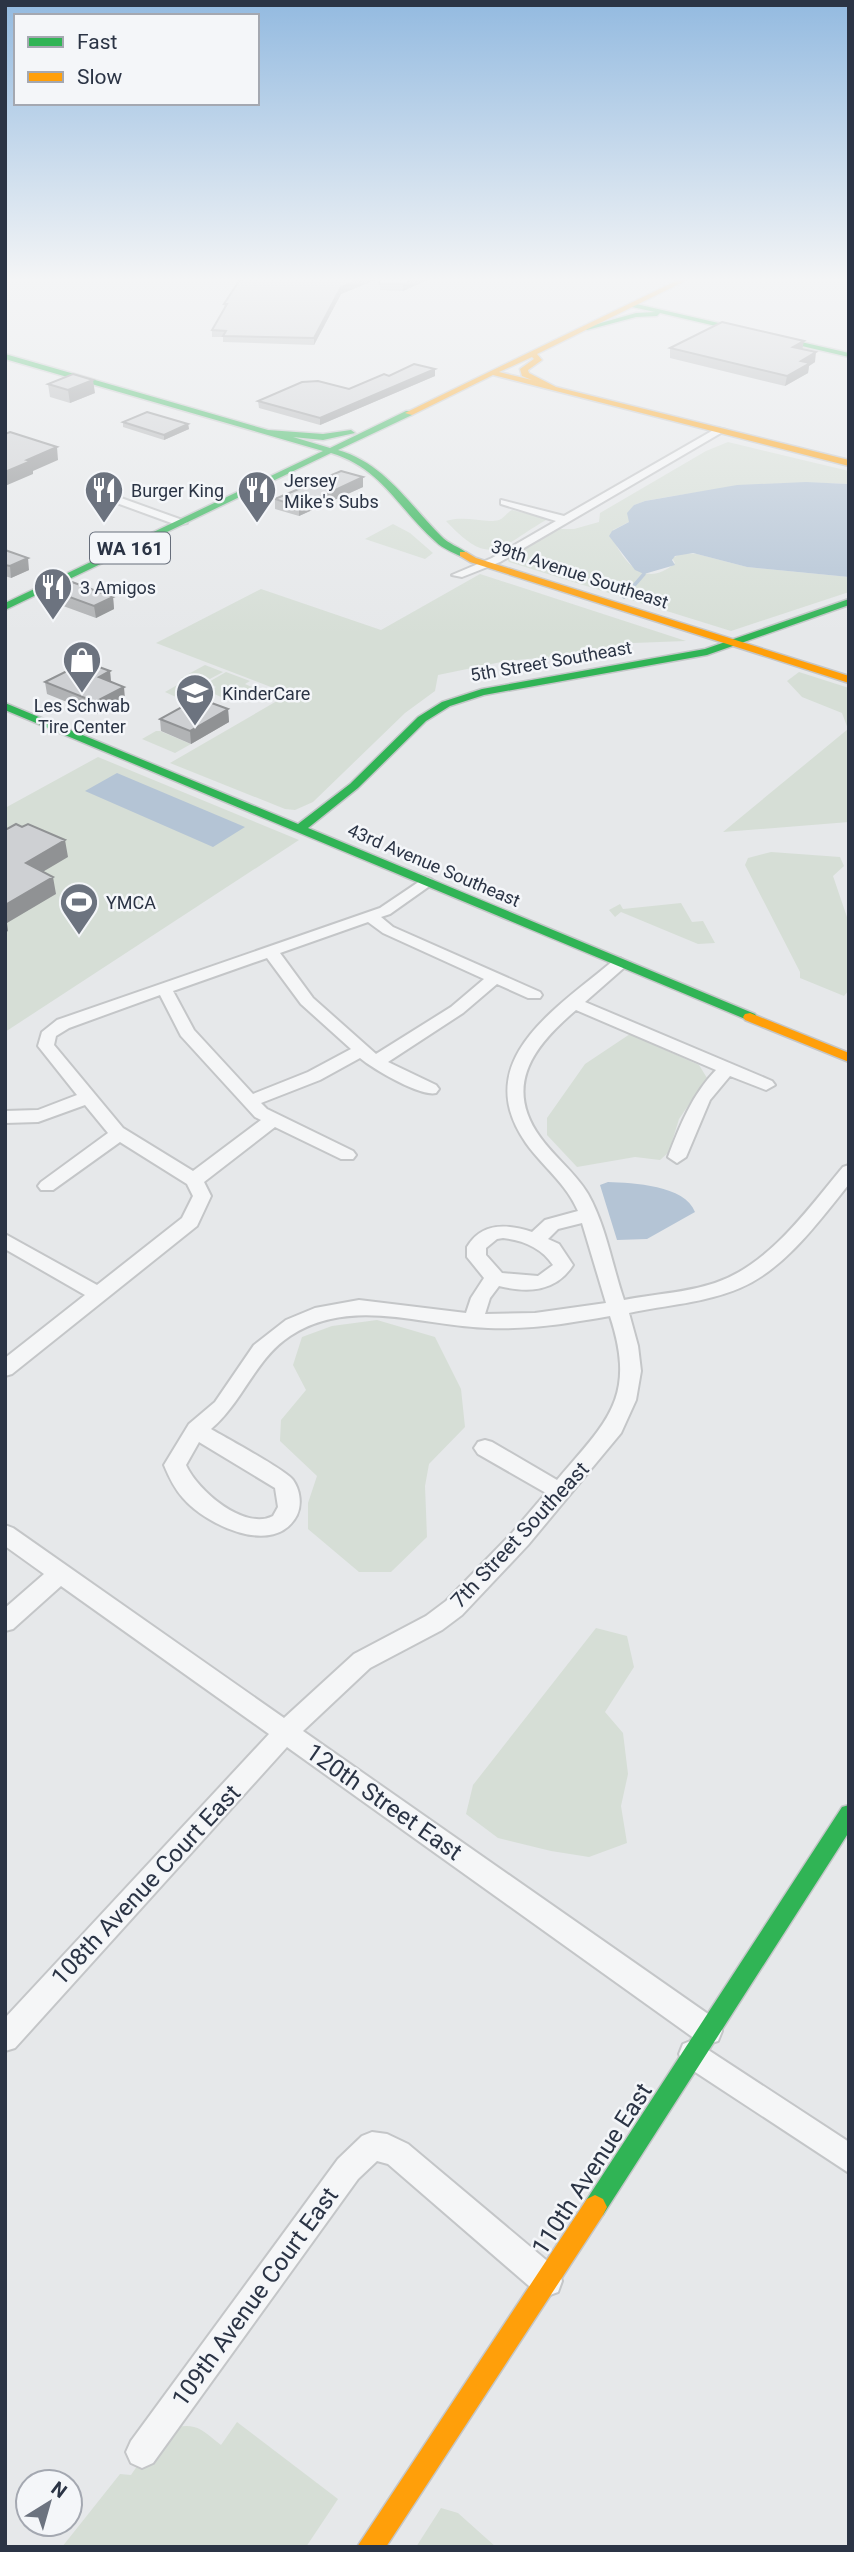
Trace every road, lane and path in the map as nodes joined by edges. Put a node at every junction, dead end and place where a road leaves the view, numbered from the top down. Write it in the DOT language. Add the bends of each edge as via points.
graph roads {
  1 [pos="148,397"];
  2 [pos="443,397"];
  3 [pos="589,397"];
  4 [pos="392,422"];
  5 [pos="721,430"];
  6 [pos="266,432"];
  7 [pos="332,450"];
  8 [pos="849,463"];
  9 [pos="271,480"];
  10 [pos="96,492"];
  11 [pos="505,502"];
  12 [pos="565,520"];
  13 [pos="181,523"];
  14 [pos="486,565"];
  15 [pos="458,575"];
  16 [pos="847,604"];
  17 [pos="5,607"];
  18 [pos="736,644"];
  19 [pos="849,680"];
  20 [pos="5,706"];
  21 [pos="299,830"];
  22 [pos="426,882"];
  23 [pos="370,916"];
  24 [pos="270,951"];
  25 [pos="620,963"];
  26 [pos="495,978"];
  27 [pos="164,988"];
  28 [pos="534,995"];
  29 [pos="574,1003"];
  30 [pos="369,1056"];
  31 [pos="849,1058"];
  32 [pos="726,1070"];
  33 [pos="766,1086"];
  34 [pos="430,1089"];
  35 [pos="88,1097"];
  36 [pos="250,1101"];
  37 [pos="5,1117"];
  38 [pos="274,1119"];
  39 [pos="119,1134"];
  40 [pos="347,1155"];
  41 [pos="677,1157"];
  42 [pos="849,1171"];
  43 [pos="194,1180"];
  44 [pos="47,1186"];
  45 [pos="588,1215"];
  46 [pos="5,1240"];
  47 [pos="535,1240"];
  48 [pos="495,1278"];
  49 [pos="99,1295"];
  50 [pos="616,1308"];
  51 [pos="474,1321"];
  52 [pos="5,1369"];
  53 [pos="196,1430"];
  54 [pos="485,1448"];
  55 [pos="561,1492"];
  56 [pos="5,1534"];
  57 [pos="60,1573"];
  58 [pos="5,1622"];
  59 [pos="286,1732"];
  60 [pos="849,1814"];
  61 [pos="5,2038"];
  62 [pos="701,2043"];
  63 [pos="849,2159"];
  64 [pos="547,2281"];
  65 [pos="142,2452"];
  66 [pos="370,2547"];
  1 -- 6 [label="main road"];
  2 -- 4 [label="main road, WA 161"];
  3 -- 5 [label="main road"];
  4 -- 6 [label="main road" via="331,437"];
  4 -- 7 [label="main road, WA 161"];
  5 -- 8 [label="main road"];
  5 -- 12 [label="street"];
  6 -- 7 [label="main road, 39th Avenue Southeast"];
  6 -- 9 [label="main road" via="291,446 295,454"];
  7 -- 9 [label="main road, WA 161"];
  7 -- 14 [label="main road, 39th Avenue Southeast" via="375,471 432,534"];
  9 -- 13 [label="main road, WA 161"];
  10 -- 13 [label="street"];
  11 -- 12 [label="street"];
  12 -- 14 [label="street"];
  13 -- 17 [label="main road, WA 161"];
  14 -- 15 [label="street"];
  14 -- 18 [label="main road, 39th Avenue Southeast"];
  16 -- 18 [label="main road, 5th Street Southeast"];
  18 -- 19 [label="main road, 39th Avenue Southeast"];
  18 -- 21 [label="main road, 5th Street Southeast" via="482,692 446,704 416,724 354,786"];
  20 -- 21 [label="main road, 43rd Avenue Southeast"];
  21 -- 22 [label="main road, 43rd Avenue Southeast"];
  22 -- 23 [label="street" via="385,911"];
  22 -- 25 [label="main road, 43rd Avenue Southeast"];
  23 -- 24 [label="street"];
  23 -- 26 [label="street" via="388,930"];
  24 -- 27 [label="street"];
  24 -- 30 [label="street" via="307,1001"];
  25 -- 29 [label="street, 7th Street Southeast"];
  25 -- 31 [label="main road, 43rd Avenue Southeast"];
  26 -- 28 [label="street"];
  26 -- 30 [label="street" via="457,1010"];
  27 -- 35 [label="street" via="49,1033 46,1046"];
  27 -- 36 [label="street" via="187,1032"];
  29 -- 32 [label="street"];
  29 -- 45 [label="street, 7th Street Southeast" via="528,1045 514,1089 527,1132 578,1191"];
  30 -- 34 [label="street"];
  30 -- 36 [label="street"];
  32 -- 33 [label="street"];
  32 -- 41 [label="street" via="694,1108"];
  35 -- 37 [label="street" via="34,1118"];
  35 -- 39 [label="street"];
  36 -- 38 [label="street"];
  38 -- 40 [label="street"];
  38 -- 43 [label="street"];
  39 -- 43 [label="street"];
  39 -- 44 [label="street"];
  42 -- 50 [label="street" via="779,1249 746,1277 714,1291"];
  43 -- 49 [label="street" via="202,1196 190,1222"];
  45 -- 47 [label="street" via="552,1224"];
  45 -- 50 [label="street, 7th Street Southeast"];
  46 -- 49 [label="street"];
  47 -- 48 [label="street" via="502,1230 486,1234 475,1247 477,1257"];
  47 -- 48 [label="street" via="558,1255 563,1265 559,1272 525,1286"];
  48 -- 51 [label="street" via="481,1293"];
  49 -- 52 [label="street"];
  50 -- 51 [label="street"];
  50 -- 55 [label="street, 7th Street Southeast" via="631,1372 623,1409 602,1445"];
  51 -- 53 [label="street" via="374,1306 306,1318 257,1353 224,1407"];
  53 -- 53 [label="street" via="284,1483 291,1499 288,1516 275,1527 240,1525 204,1504 180,1481 175,1465"];
  54 -- 55 [label="street"];
  55 -- 59 [label="street, 7th Street Southeast" via="454,1608 362,1661"];
  56 -- 57 [label="street, 120th Street East"];
  57 -- 58 [label="street"];
  57 -- 59 [label="street, 120th Street East"];
  59 -- 61 [label="street, 108th Avenue Court East"];
  59 -- 62 [label="street, 120th Street East"];
  60 -- 62 [label="main road, 110th Avenue East"];
  62 -- 63 [label="street, 120th Street East"];
  62 -- 64 [label="main road, 110th Avenue East"];
  64 -- 65 [label="street, 109th Avenue Court East" via="398,2154 372,2146 348,2169"];
  64 -- 66 [label="main road, 110th Avenue East"];
}
